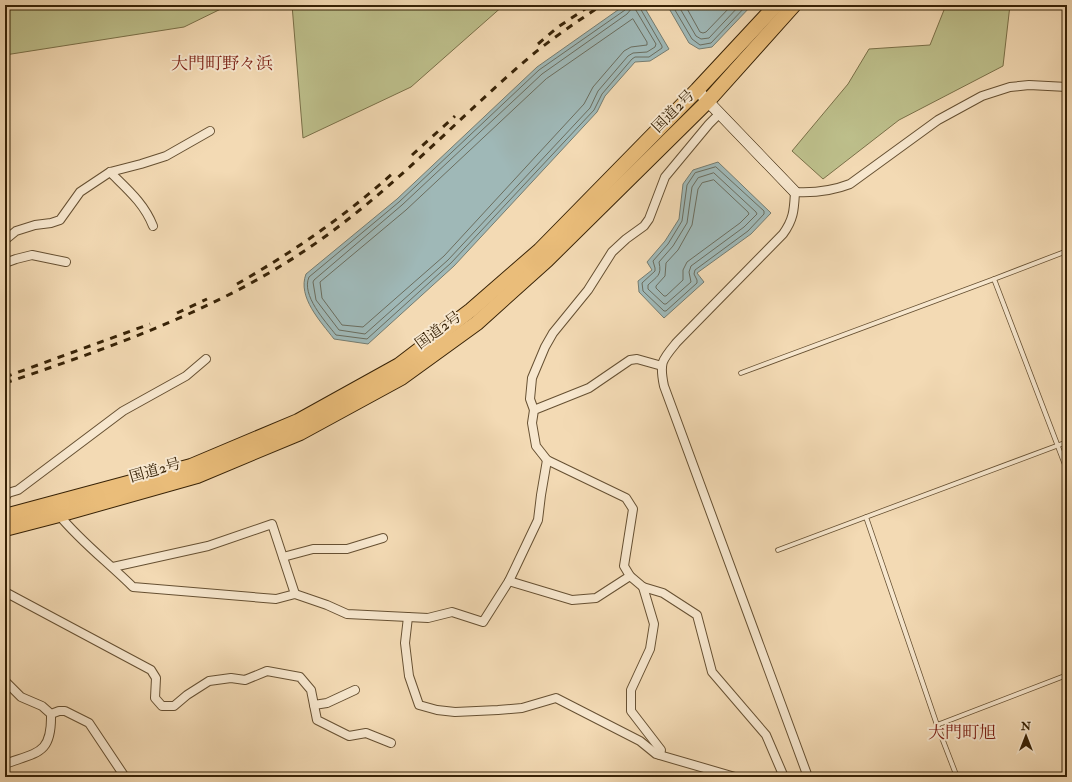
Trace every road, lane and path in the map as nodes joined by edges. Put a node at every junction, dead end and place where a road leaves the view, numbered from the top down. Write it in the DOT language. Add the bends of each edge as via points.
graph roads {
  1 [pos="776,5"];
  2 [pos="794,5"];
  3 [pos="1067,88"];
  4 [pos="697,90"];
  5 [pos="708,101"];
  6 [pos="720,113"];
  7 [pos="210,131"];
  8 [pos="110,172"];
  9 [pos="795,192"];
  10 [pos="153,226"];
  11 [pos="5,240"];
  12 [pos="1067,251"];
  13 [pos="66,262"];
  14 [pos="5,263"];
  15 [pos="994,279"];
  16 [pos="206,359"];
  17 [pos="662,366"];
  18 [pos="741,373"];
  19 [pos="534,410"];
  20 [pos="1067,442"];
  21 [pos="1058,445"];
  22 [pos="547,460"];
  23 [pos="1067,470"];
  24 [pos="6,495"];
  25 [pos="59,515"];
  26 [pos="5,516"];
  27 [pos="866,517"];
  28 [pos="5,529"];
  29 [pos="383,538"];
  30 [pos="778,550"];
  31 [pos="283,557"];
  32 [pos="113,567"];
  33 [pos="630,576"];
  34 [pos="509,581"];
  35 [pos="643,587"];
  36 [pos="5,592"];
  37 [pos="295,594"];
  38 [pos="408,617"];
  39 [pos="1067,676"];
  40 [pos="5,681"];
  41 [pos="355,690"];
  42 [pos="314,705"];
  43 [pos="51,714"];
  44 [pos="937,725"];
  45 [pos="391,743"];
  46 [pos="660,755"];
  47 [pos="5,764"];
  48 [pos="125,777"];
  49 [pos="735,777"];
  50 [pos="784,777"];
  51 [pos="808,777"];
  52 [pos="958,777"];
  1 -- 4 [label="highway, 国道2号"];
  2 -- 5 [label="highway, 国道2号"];
  3 -- 9 [label="street" via="1010,86 982,96 938,120 850,184 818,192"];
  4 -- 5 [label="street"];
  4 -- 26 [label="highway, 国道2号" via="540,250 471,310 399,365 298,421 191,466"];
  5 -- 6 [label="street"];
  5 -- 25 [label="highway, 国道2号" via="546,260 477,323 401,378 300,433 197,476"];
  6 -- 9 [label="street"];
  6 -- 19 [label="street" via="670,170 644,226 612,252 588,290 553,333 532,378 530,399"];
  7 -- 8 [label="street" via="166,156"];
  8 -- 10 [label="street" via="142,204"];
  8 -- 11 [label="street" via="80,192 60,220 16,231"];
  9 -- 17 [label="street" via="793,214 783,234 677,342 664,357"];
  12 -- 15 [label="lane"];
  13 -- 14 [label="street" via="32,255"];
  15 -- 18 [label="lane"];
  15 -- 21 [label="lane"];
  16 -- 24 [label="street" via="186,376 123,411 18,490"];
  17 -- 19 [label="street" via="637,359 630,360 589,388"];
  17 -- 51 [label="street" via="664,386"];
  19 -- 22 [label="street" via="532,423 536,446"];
  20 -- 21 [label="lane"];
  21 -- 23 [label="lane"];
  21 -- 27 [label="lane"];
  22 -- 33 [label="street" via="626,498 633,509 624,566"];
  22 -- 34 [label="street" via="538,520"];
  25 -- 28 [label="highway, 国道2号"];
  25 -- 32 [label="street"];
  27 -- 30 [label="lane"];
  27 -- 44 [label="lane"];
  29 -- 31 [label="street" via="346,549 313,549"];
  31 -- 32 [label="street" via="272,524 208,546"];
  31 -- 37 [label="street"];
  32 -- 37 [label="street" via="133,587 276,599"];
  33 -- 34 [label="street" via="596,598 572,600"];
  33 -- 35 [label="street"];
  34 -- 38 [label="street" via="483,622 452,612 428,618"];
  35 -- 46 [label="street" via="654,624 650,648 631,690 631,711 661,750"];
  35 -- 50 [label="street" via="663,592 697,615 712,672 766,735"];
  36 -- 42 [label="street" via="151,670 156,678 155,698 162,706 174,706 187,694 209,681 231,678 245,680 267,671 300,677 311,690"];
  37 -- 38 [label="street" via="347,614"];
  38 -- 46 [label="street" via="405,643 409,676 419,705 455,712 522,708 556,698 640,741"];
  39 -- 44 [label="lane"];
  40 -- 43 [label="street" via="21,697 42,706"];
  41 -- 42 [label="street" via="327,703"];
  42 -- 45 [label="street" via="317,720 349,736 366,734"];
  43 -- 47 [label="street" via="52,726 45,746"];
  43 -- 48 [label="street" via="65,711 89,723"];
  44 -- 52 [label="lane"];
  46 -- 49 [label="street"];
}
